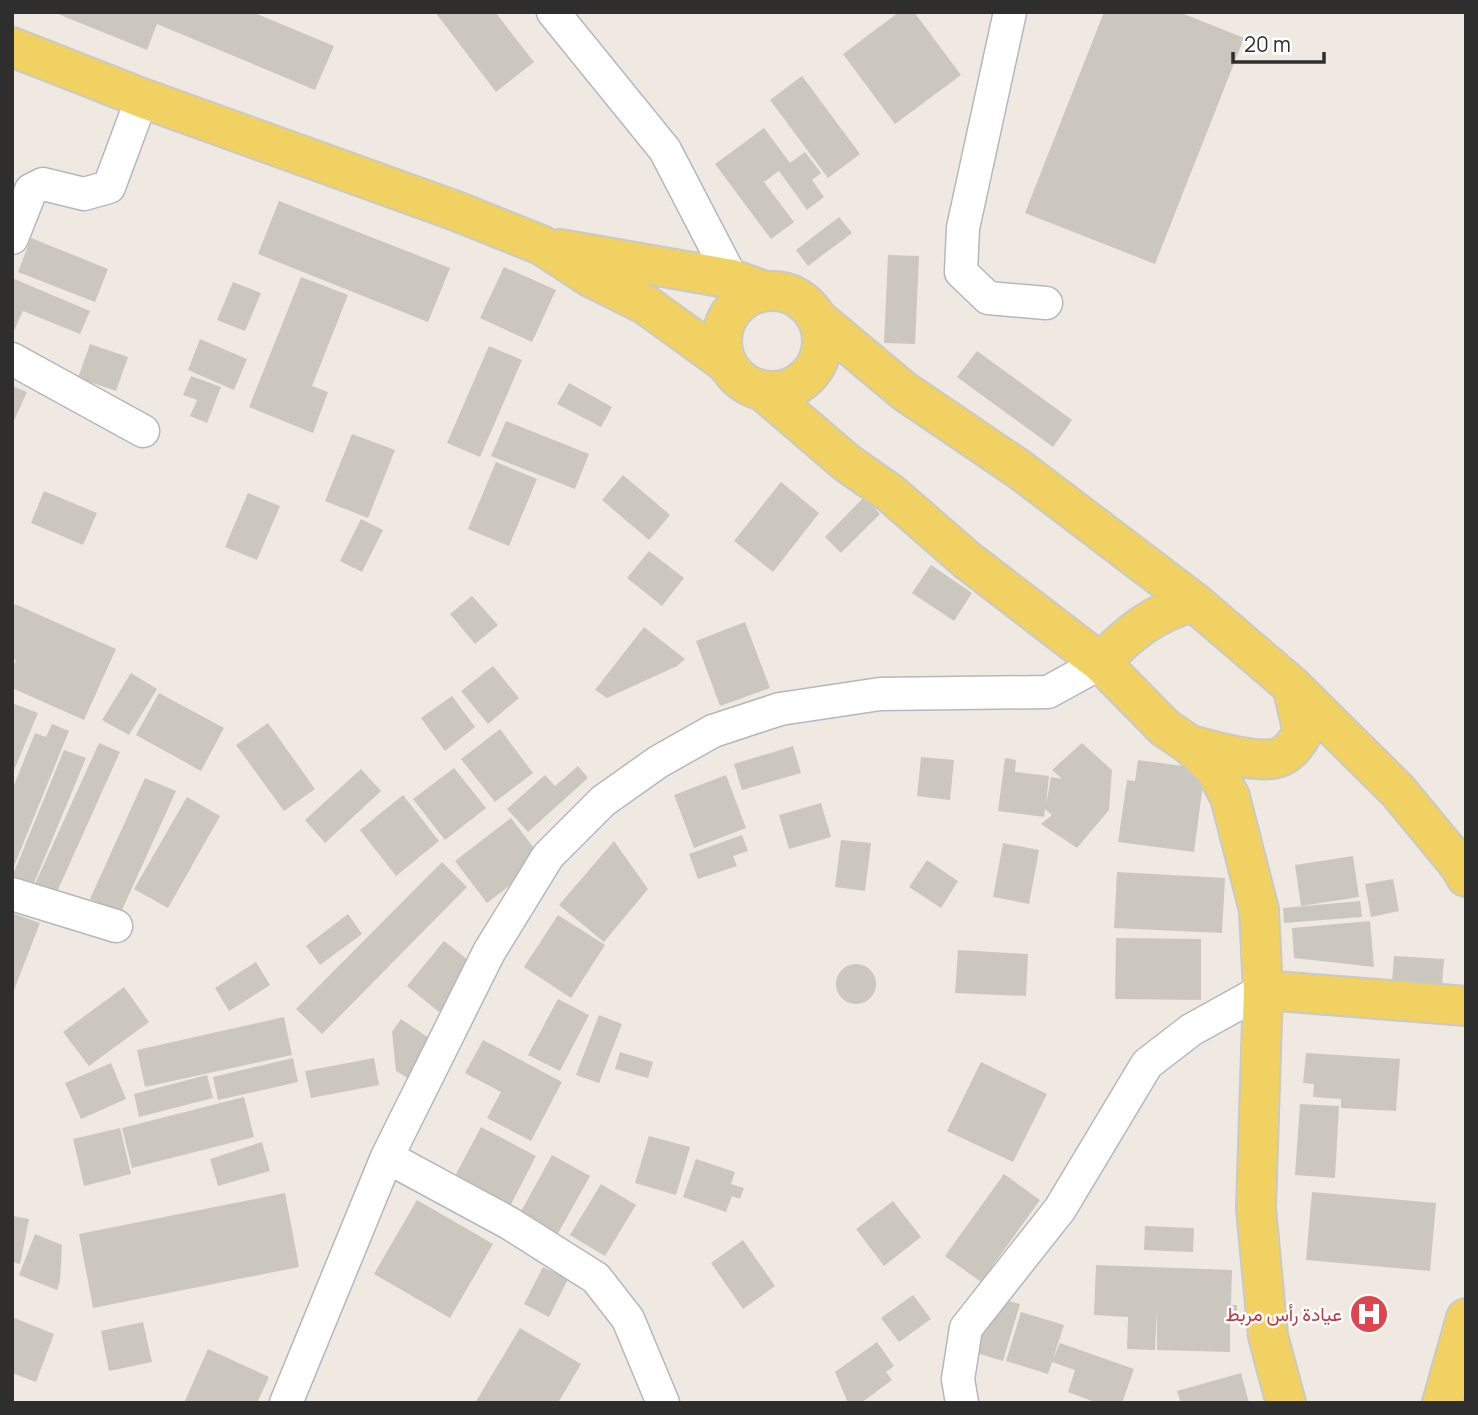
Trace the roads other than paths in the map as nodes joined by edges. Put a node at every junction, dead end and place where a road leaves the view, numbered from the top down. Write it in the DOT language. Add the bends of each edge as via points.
graph roads {
  1 [pos="553,12"];
  2 [pos="1010,12"];
  3 [pos="12,47"];
  4 [pos="142,98"];
  5 [pos="12,238"];
  6 [pos="541,245"];
  7 [pos="749,285"];
  8 [pos="1046,303"];
  9 [pos="818,319"];
  10 [pos="12,359"];
  11 [pos="726,363"];
  12 [pos="762,391"];
  13 [pos="143,431"];
  14 [pos="1194,602"];
  15 [pos="1101,663"];
  16 [pos="1292,686"];
  17 [pos="1190,746"];
  18 [pos="1466,877"];
  19 [pos="12,894"];
  20 [pos="116,926"];
  21 [pos="1263,990"];
  22 [pos="1466,1006"];
  23 [pos="387,1157"];
  24 [pos="1466,1318"];
  25 [pos="286,1403"];
  26 [pos="663,1403"];
  27 [pos="962,1403"];
  28 [pos="1286,1403"];
  29 [pos="1442,1403"];
  1 -- 7 [label="street" via="665,150"];
  2 -- 8 [label="street" via="963,228 961,272 988,298"];
  3 -- 4 [label="main road"];
  4 -- 5 [label="street" via="109,187 84,194 43,184 30,190"];
  4 -- 6 [label="main road"];
  6 -- 7 [label="main road"];
  6 -- 11 [label="main road" via="646,305"];
  7 -- 9 [label="main road" via="796,296"];
  7 -- 11 [label="main road" via="750,295 727,317 722,332"];
  9 -- 12 [label="main road" via="822,350 807,378 793,387"];
  9 -- 14 [label="main road" via="904,391 1019,468"];
  10 -- 13 [label="street"];
  11 -- 12 [label="main road" via="735,376"];
  12 -- 15 [label="main road" via="967,560"];
  14 -- 15 [label="main road" via="1143,622"];
  14 -- 16 [label="main road"];
  15 -- 17 [label="main road" via="1165,728"];
  15 -- 23 [label="street" via="1048,692 880,694 780,709 713,731 658,762 603,801 548,856 489,952"];
  16 -- 17 [label="main road" via="1303,732 1294,748 1276,758"];
  16 -- 18 [label="main road" via="1398,791"];
  17 -- 21 [label="main road" via="1215,769 1230,797 1259,910"];
  19 -- 20 [label="street"];
  21 -- 22 [label="main road"];
  21 -- 27 [label="street" via="1191,1030 1147,1064 1060,1209 966,1328 958,1378"];
  21 -- 28 [label="main road" via="1256,1208 1268,1336"];
  23 -- 25 [label="street"];
  23 -- 26 [label="street" via="509,1223 596,1278 628,1319"];
  24 -- 29 [label="main road"];
}
